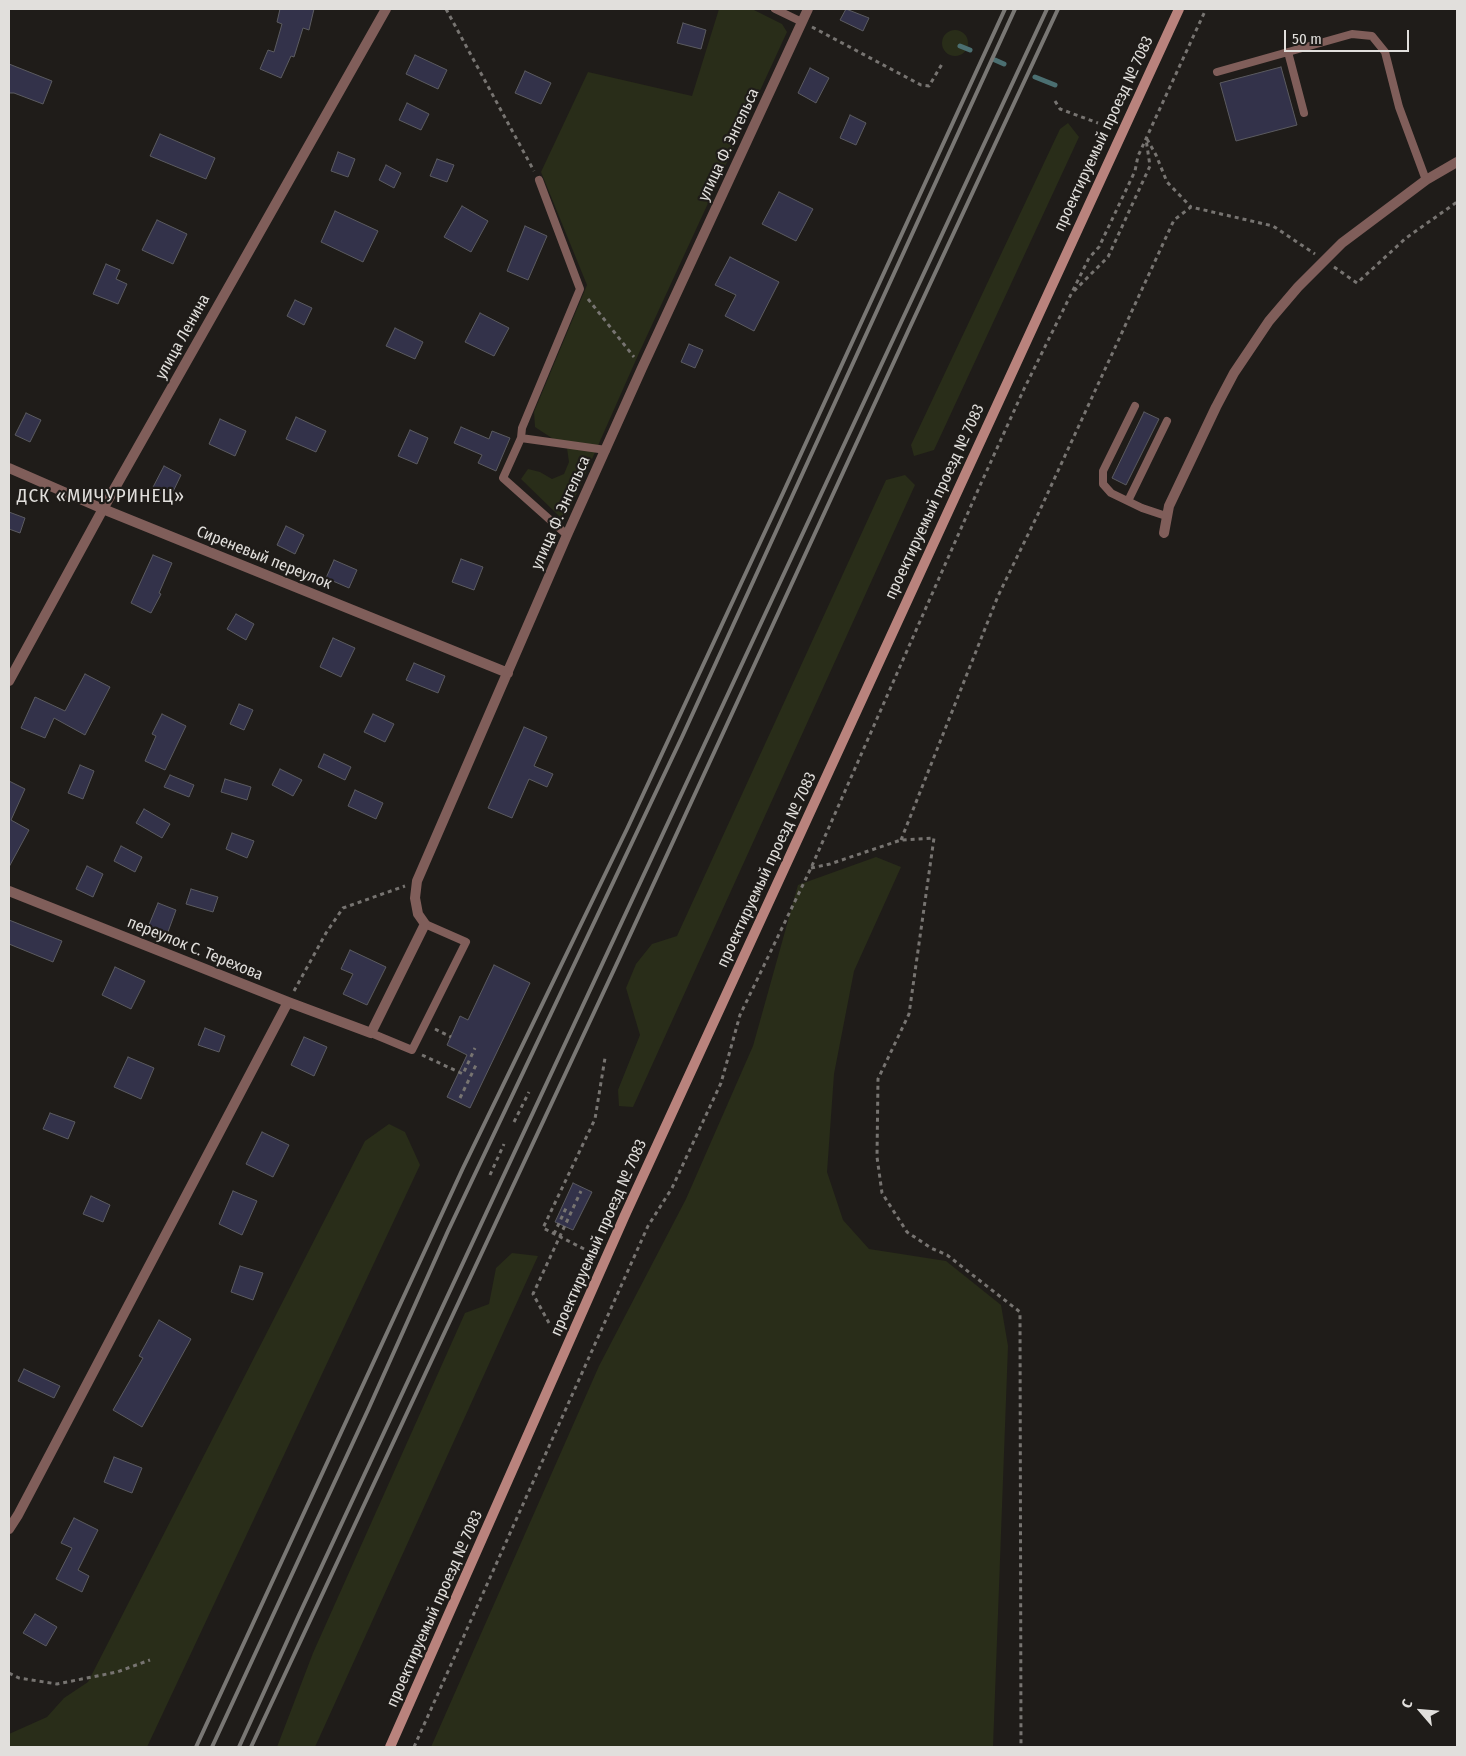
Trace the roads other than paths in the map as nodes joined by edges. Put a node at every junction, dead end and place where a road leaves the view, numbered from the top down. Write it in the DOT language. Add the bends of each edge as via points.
graph roads {
  1 [pos="386,9"];
  2 [pos="775,9"];
  3 [pos="808,9"];
  4 [pos="1179,9"];
  5 [pos="802,22"];
  6 [pos="1288,52"];
  7 [pos="1217,72"];
  8 [pos="1304,113"];
  9 [pos="1457,162"];
  10 [pos="538,180"];
  11 [pos="1426,180"];
  12 [pos="1135,406"];
  13 [pos="1167,421"];
  14 [pos="521,438"];
  15 [pos="606,450"];
  16 [pos="9,468"];
  17 [pos="1128,501"];
  18 [pos="103,509"];
  19 [pos="1166,516"];
  20 [pos="1164,533"];
  21 [pos="567,535"];
  22 [pos="508,673"];
  23 [pos="9,681"];
  24 [pos="9,891"];
  25 [pos="425,924"];
  26 [pos="288,1002"];
  27 [pos="372,1033"];
  28 [pos="9,1529"];
  29 [pos="390,1747"];
  1 -- 18 [label="street, улица Ленина"];
  2 -- 5 [label="lane"];
  3 -- 5 [label="street, улица Ф. Энгельса"];
  4 -- 29 [label="main road, проектируемый проезд № 7083" via="625,1215"];
  5 -- 15 [label="street, улица Ф. Энгельса"];
  6 -- 7 [label="lane"];
  6 -- 8 [label="lane"];
  6 -- 11 [label="lane" via="1352,34 1372,36 1385,52 1399,107"];
  9 -- 11 [label="street"];
  10 -- 14 [label="lane" via="580,289 522,428"];
  11 -- 19 [label="street" via="1342,243 1269,321 1234,373 1216,407"];
  12 -- 17 [label="lane" via="1102,478 1106,489"];
  13 -- 17 [label="lane"];
  14 -- 15 [label="lane"];
  14 -- 21 [label="lane" via="503,478"];
  15 -- 21 [label="street, улица Ф. Энгельса"];
  16 -- 18 [label="street, Сиреневый переулок"];
  17 -- 19 [label="lane"];
  18 -- 22 [label="street, Сиреневый переулок"];
  18 -- 23 [label="street, улица Ленина"];
  19 -- 20 [label="street"];
  21 -- 22 [label="street, улица Ф. Энгельса"];
  22 -- 25 [label="street, улица Ф. Энгельса" via="417,882 418,914"];
  24 -- 26 [label="street, переулок С. Терехова"];
  25 -- 27 [label="street"];
  25 -- 27 [label="lane" via="466,942 412,1050"];
  26 -- 27 [label="street, переулок С. Терехова"];
  26 -- 28 [label="street"];
}
